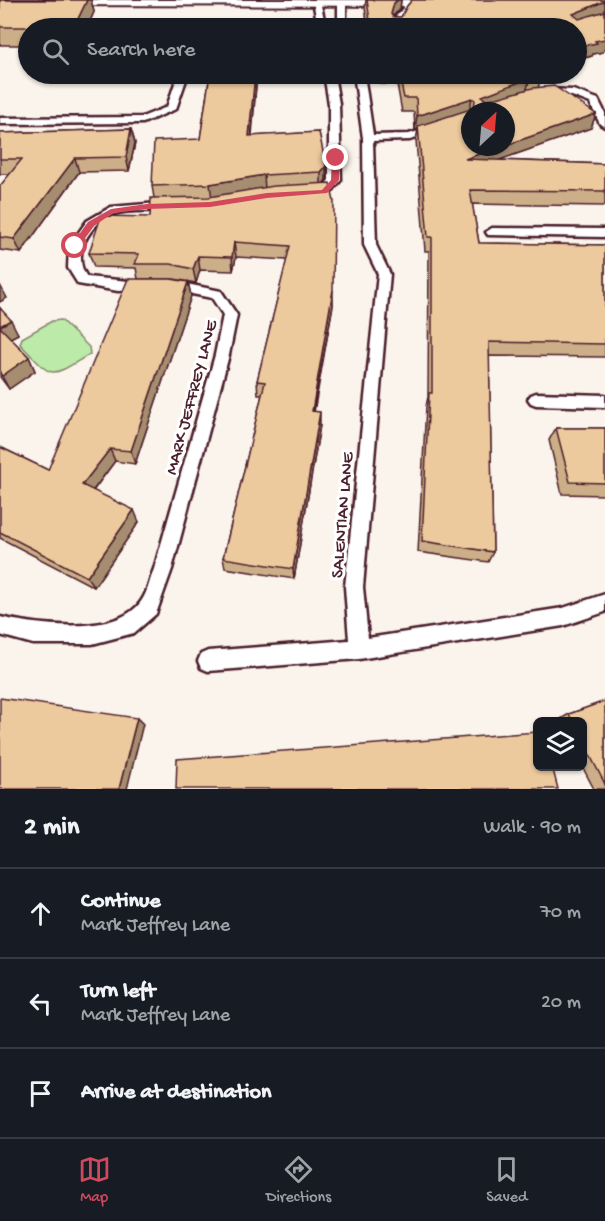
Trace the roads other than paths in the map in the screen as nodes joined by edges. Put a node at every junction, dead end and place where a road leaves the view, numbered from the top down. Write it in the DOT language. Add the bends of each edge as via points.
graph roads {
  1 [pos="0,0"];
  2 [pos="342,0"];
  3 [pos="316,1"];
  4 [pos="405,1"];
  5 [pos="472,1"];
  6 [pos="320,18"];
  7 [pos="342,18"];
  8 [pos="399,18"];
  9 [pos="180,84"];
  10 [pos="331,84"];
  11 [pos="360,84"];
  12 [pos="538,95"];
  13 [pos="461,120"];
  14 [pos="0,121"];
  15 [pos="605,124"];
  16 [pos="368,138"];
  17 [pos="301,193"];
  18 [pos="178,206"];
  19 [pos="492,231"];
  20 [pos="605,233"];
  21 [pos="536,399"];
  22 [pos="605,401"];
  23 [pos="605,603"];
  24 [pos="0,626"];
  25 [pos="359,649"];
  26 [pos="208,662"];
  1 -- 3 [label="street"];
  2 -- 3 [label="street"];
  2 -- 4 [label="street"];
  2 -- 7 [label="lane"];
  3 -- 6 [label="lane"];
  4 -- 5 [label="street"];
  4 -- 8 [label="lane" via="408,8"];
  9 -- 14 [label="lane" via="171,109 143,120"];
  10 -- 17 [label="lane" via="335,180 325,192"];
  11 -- 16 [label="lane, SALENTIAN LANE"];
  12 -- 15 [label="lane" via="573,93 594,101"];
  13 -- 16 [label="lane" via="410,137"];
  16 -- 25 [label="lane, SALENTIAN LANE" via="370,245 384,274 354,587"];
  18 -- 24 [label="lane, MARK JEFFREY LANE" via="111,211 91,224 75,246 74,268 83,281 118,286 174,286 216,294 230,315 163,569 148,607 127,626 93,634 33,634"];
  19 -- 20 [label="lane"];
  21 -- 22 [label="lane"];
  23 -- 25 [label="lane" via="563,617"];
  25 -- 26 [label="lane"];
}
